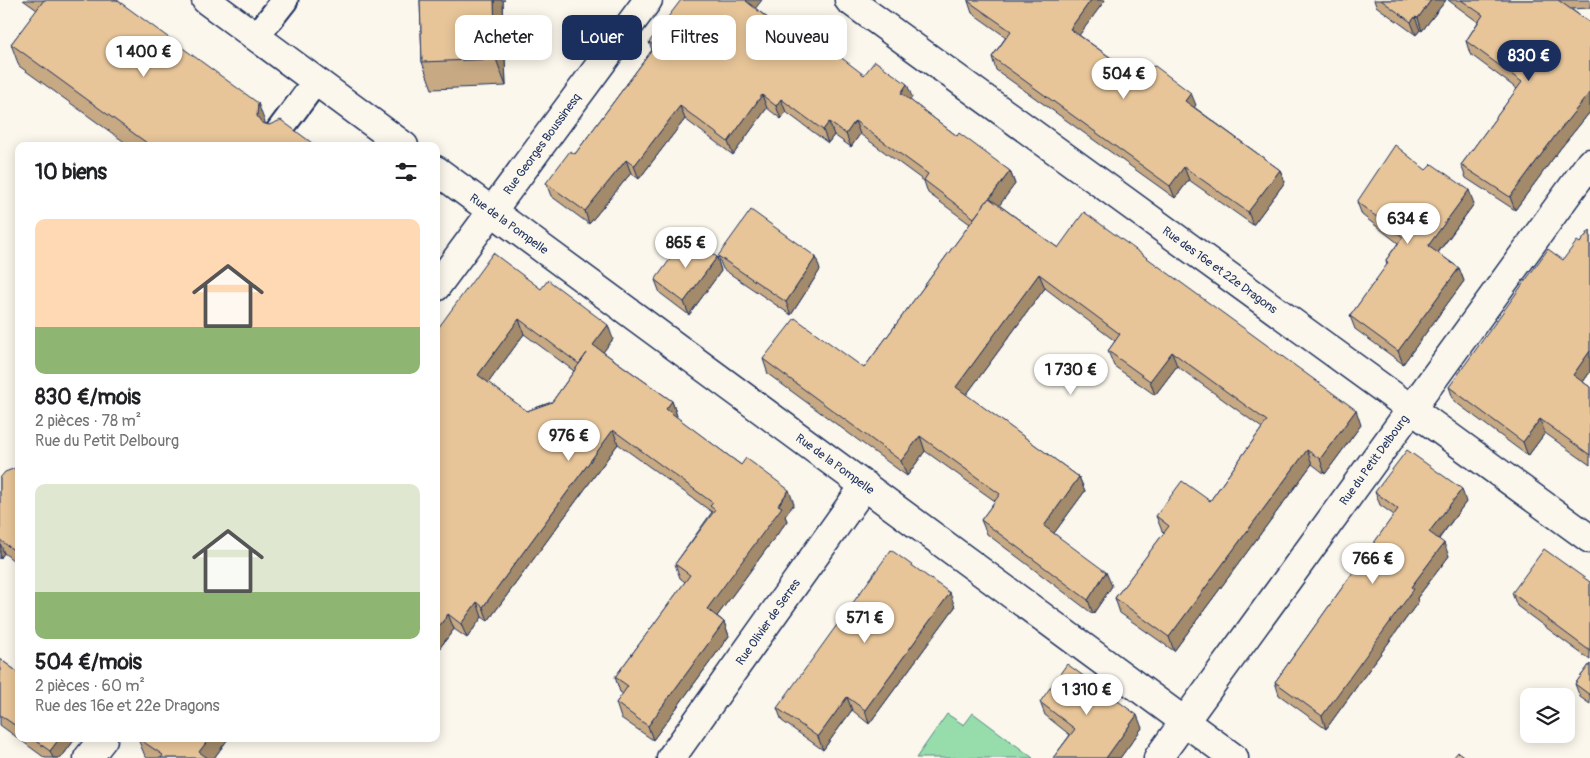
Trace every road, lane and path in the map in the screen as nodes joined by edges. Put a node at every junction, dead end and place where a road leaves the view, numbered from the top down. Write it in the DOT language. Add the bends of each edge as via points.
graph roads {
  1 [pos="206,0"];
  2 [pos="285,0"];
  3 [pos="648,0"];
  4 [pos="849,0"];
  5 [pos="256,37"];
  6 [pos="316,81"];
  7 [pos="278,132"];
  8 [pos="399,142"];
  9 [pos="1590,163"];
  10 [pos="440,173"];
  11 [pos="492,211"];
  12 [pos="440,282"];
  13 [pos="1411,409"];
  14 [pos="865,486"];
  15 [pos="1590,539"];
  16 [pos="1185,721"];
  17 [pos="101,742"];
  18 [pos="88,758"];
  19 [pos="671,758"];
  20 [pos="1158,758"];
  21 [pos="1234,758"];
  1 -- 5 [label="street"];
  2 -- 5 [label="lane"];
  3 -- 11 [label="street, Rue Georges Boussinesq"];
  4 -- 13 [label="street, Rue des 16e et 22e Dragons"];
  5 -- 6 [label="street"];
  6 -- 7 [label="lane"];
  6 -- 8 [label="street"];
  9 -- 13 [label="street, Rue du Petit Delbourg"];
  10 -- 11 [label="street, Rue de la Pompelle"];
  11 -- 12 [label="street, Rue Georges Boussinesq"];
  11 -- 14 [label="street, Rue de la Pompelle"];
  13 -- 15 [label="street, Rue des 16e et 22e Dragons"];
  13 -- 16 [label="street, Rue du Petit Delbourg"];
  14 -- 16 [label="street, Rue de la Pompelle"];
  14 -- 19 [label="street, Rue Olivier de Serres"];
  16 -- 20 [label="street, Rue du Petit Delbourg"];
  16 -- 21 [label="street, Rue de la Pompelle"];
  17 -- 18 [label="street"];
}
